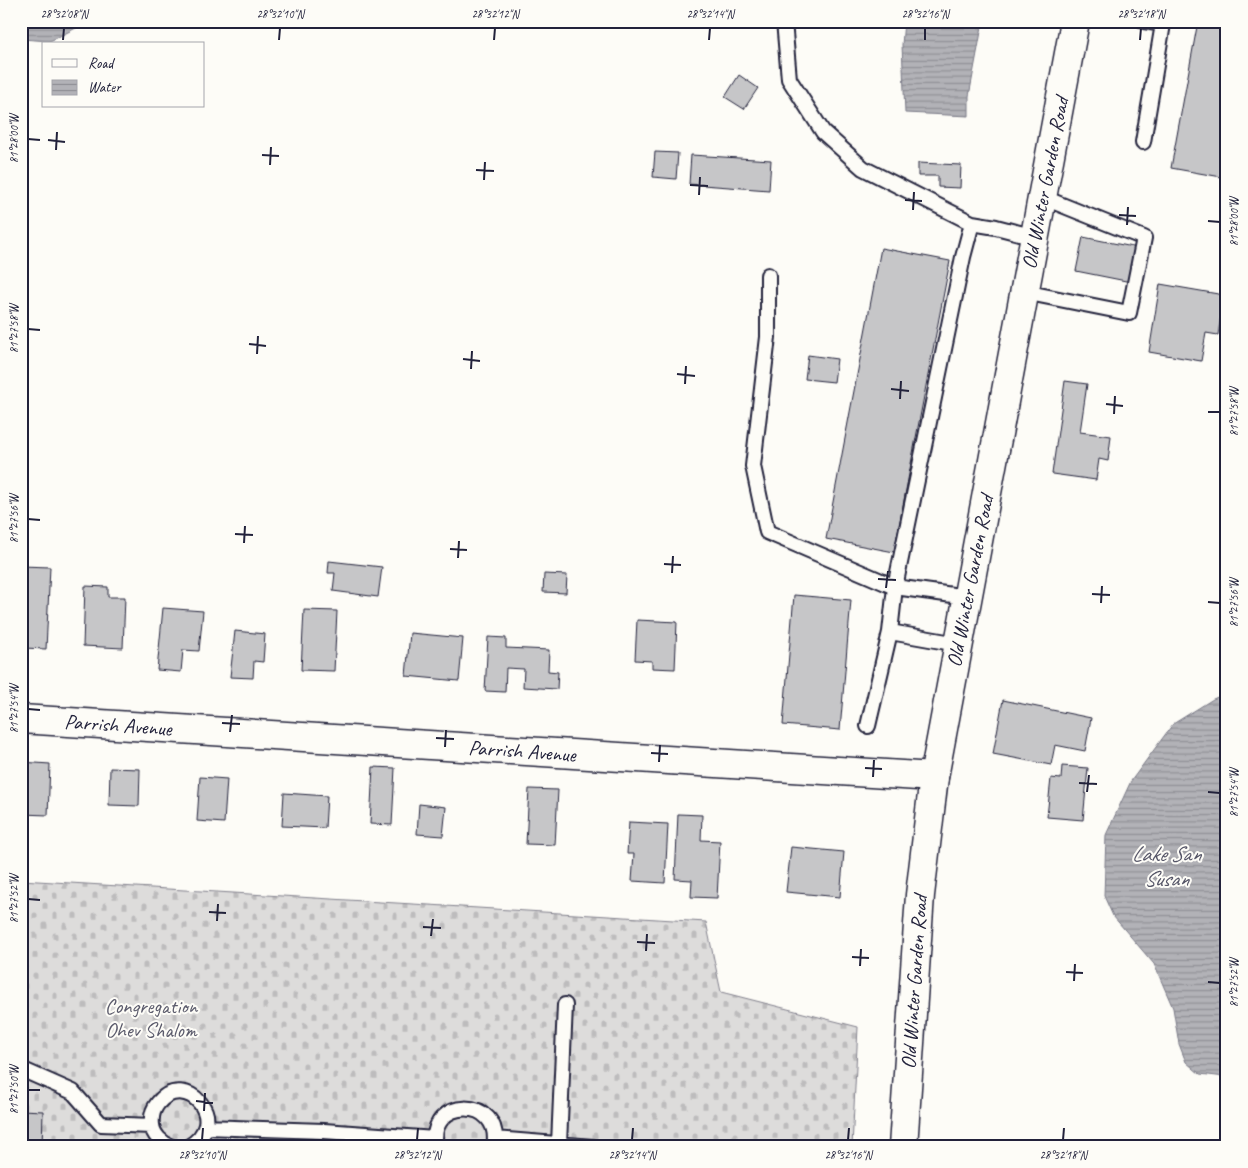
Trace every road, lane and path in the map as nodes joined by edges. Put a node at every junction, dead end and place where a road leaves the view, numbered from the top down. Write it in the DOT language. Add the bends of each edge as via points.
graph roads {
  1 [pos="784,21"];
  2 [pos="1075,21"];
  3 [pos="1144,21"];
  4 [pos="1163,23"];
  5 [pos="1143,142"];
  6 [pos="1042,197"];
  7 [pos="972,223"];
  8 [pos="1034,237"];
  9 [pos="768,275"];
  10 [pos="1024,292"];
  11 [pos="895,586"];
  12 [pos="967,597"];
  13 [pos="890,632"];
  14 [pos="958,644"];
  15 [pos="21,719"];
  16 [pos="868,726"];
  17 [pos="934,777"];
  18 [pos="565,1005"];
  19 [pos="21,1069"];
  20 [pos="152,1126"];
  21 [pos="206,1127"];
  22 [pos="436,1143"];
  23 [pos="494,1143"];
  24 [pos="559,1144"];
  25 [pos="172,1147"];
  26 [pos="188,1147"];
  27 [pos="593,1147"];
  28 [pos="903,1147"];
  1 -- 7 [label="lane" via="789,79 823,132 863,168"];
  2 -- 6 [label="main road, Old Winter Garden Road"];
  3 -- 4 [label="lane"];
  4 -- 5 [label="lane"];
  6 -- 8 [label="main road, Old Winter Garden Road"];
  6 -- 10 [label="lane" via="1144,238 1129,313"];
  7 -- 8 [label="lane"];
  7 -- 11 [label="lane"];
  8 -- 10 [label="main road, Old Winter Garden Road"];
  9 -- 11 [label="lane" via="768,337 753,466 767,532"];
  10 -- 12 [label="main road, Old Winter Garden Road"];
  11 -- 12 [label="lane"];
  11 -- 13 [label="lane"];
  12 -- 14 [label="main road, Old Winter Garden Road"];
  13 -- 14 [label="lane"];
  13 -- 16 [label="lane"];
  14 -- 17 [label="main road, Old Winter Garden Road"];
  15 -- 17 [label="main road, Parrish Avenue"];
  17 -- 28 [label="main road, Old Winter Garden Road" via="920,894"];
  18 -- 24 [label="lane"];
  19 -- 20 [label="lane" via="73,1092 101,1124"];
  20 -- 21 [label="lane" via="154,1108 160,1101 167,1096 184,1093 193,1096 205,1109"];
  20 -- 25 [label="lane" via="162,1142"];
  21 -- 22 [label="lane" via="324,1131"];
  21 -- 26 [label="lane" via="202,1136"];
  22 -- 23 [label="lane" via="435,1133 444,1116 453,1110 472,1108 490,1120"];
  23 -- 24 [label="lane"];
  24 -- 27 [label="lane"];
}
